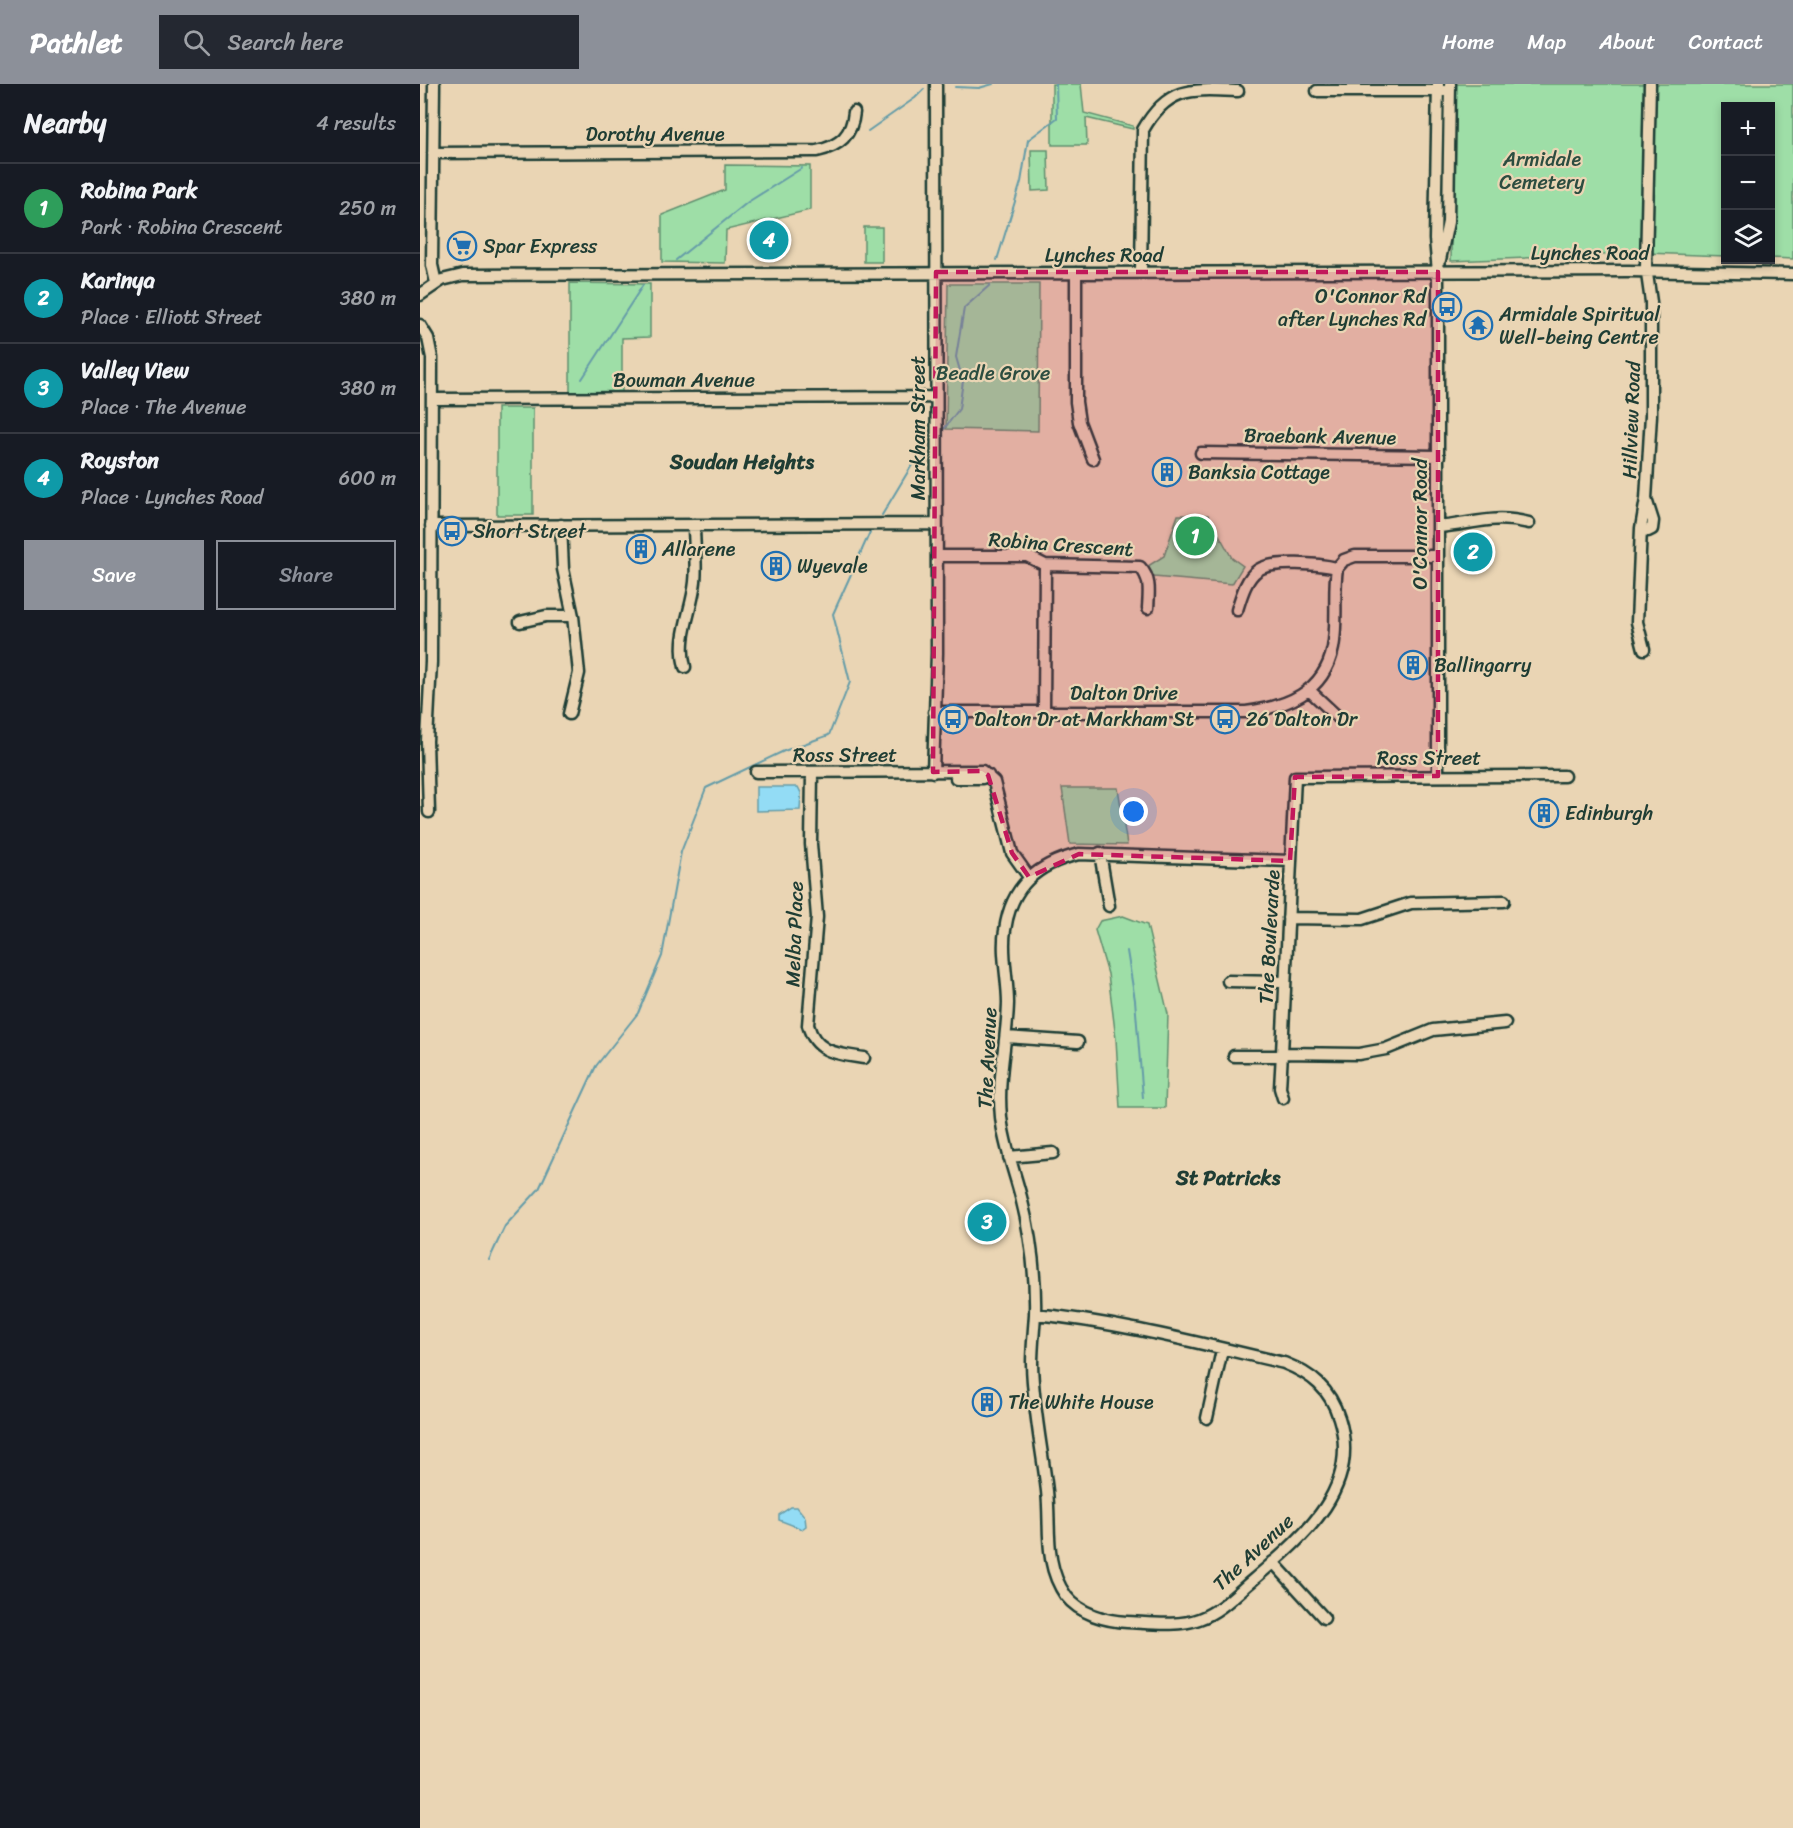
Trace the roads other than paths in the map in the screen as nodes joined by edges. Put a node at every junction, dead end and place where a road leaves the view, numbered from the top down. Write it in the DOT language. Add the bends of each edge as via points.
graph roads {
  1 [pos="434,84"];
  2 [pos="936,84"];
  3 [pos="1650,84"];
  4 [pos="1438,87"];
  5 [pos="1450,87"];
  6 [pos="1238,91"];
  7 [pos="1317,91"];
  8 [pos="854,112"];
  9 [pos="433,153"];
  10 [pos="1648,271"];
  11 [pos="936,272"];
  12 [pos="1438,272"];
  13 [pos="1076,273"];
  14 [pos="1140,273"];
  15 [pos="1793,274"];
  16 [pos="436,284"];
  17 [pos="420,295"];
  18 [pos="420,325"];
  19 [pos="936,397"];
  20 [pos="432,399"];
  21 [pos="1201,453"];
  22 [pos="1439,456"];
  23 [pos="1093,459"];
  24 [pos="1529,523"];
  25 [pos="936,524"];
  26 [pos="561,525"];
  27 [pos="694,525"];
  28 [pos="431,526"];
  29 [pos="1438,527"];
  30 [pos="937,556"];
  31 [pos="1438,556"];
  32 [pos="1045,565"];
  33 [pos="1337,568"];
  34 [pos="425,570"];
  35 [pos="1148,608"];
  36 [pos="1237,610"];
  37 [pos="573,616"];
  38 [pos="520,622"];
  39 [pos="1644,649"];
  40 [pos="684,666"];
  41 [pos="1309,690"];
  42 [pos="1044,711"];
  43 [pos="934,712"];
  44 [pos="569,714"];
  45 [pos="1341,720"];
  46 [pos="756,772"];
  47 [pos="933,772"];
  48 [pos="812,773"];
  49 [pos="1438,776"];
  50 [pos="1564,776"];
  51 [pos="1295,777"];
  52 [pos="429,812"];
  53 [pos="1100,853"];
  54 [pos="1290,861"];
  55 [pos="1029,877"];
  56 [pos="1504,901"];
  57 [pos="1109,906"];
  58 [pos="1288,918"];
  59 [pos="1228,981"];
  60 [pos="1284,982"];
  61 [pos="1505,1023"];
  62 [pos="1006,1037"];
  63 [pos="1078,1042"];
  64 [pos="1281,1055"];
  65 [pos="1234,1056"];
  66 [pos="864,1058"];
  67 [pos="1283,1098"];
  68 [pos="1053,1153"];
  69 [pos="1009,1157"];
  70 [pos="1035,1314"];
  71 [pos="1222,1350"];
  72 [pos="1208,1418"];
  73 [pos="1273,1562"];
  74 [pos="1324,1618"];
  1 -- 9 [label="street"];
  2 -- 11 [label="street, Markham Street"];
  3 -- 10 [label="street, Hillview Road"];
  4 -- 5 [label="street"];
  4 -- 7 [label="street"];
  4 -- 12 [label="street, O'Connor Road"];
  5 -- 12 [label="street, O'Connor Road" via="1448,222"];
  6 -- 14 [label="street" via="1179,92 1153,112 1143,130"];
  8 -- 9 [label="street, Dorothy Avenue" via="846,136 832,148 817,151"];
  9 -- 16 [label="street" via="432,265"];
  10 -- 12 [label="street, Lynches Road"];
  10 -- 15 [label="street, Lynches Road"];
  10 -- 39 [label="street, Hillview Road" via="1651,415 1646,499 1653,527 1648,531 1641,528 1637,622"];
  11 -- 13 [label="street, Lynches Road"];
  11 -- 16 [label="street, Lynches Road" via="463,275"];
  11 -- 19 [label="street, Markham Street"];
  12 -- 14 [label="street, Lynches Road"];
  12 -- 22 [label="street, O'Connor Road"];
  13 -- 14 [label="street, Lynches Road"];
  13 -- 23 [label="street" via="1076,402"];
  16 -- 17 [label="street, Lynches Road"];
  18 -- 20 [label="street" via="428,338 432,358"];
  19 -- 20 [label="street, Bowman Avenue"];
  19 -- 25 [label="street, Markham Street"];
  20 -- 28 [label="street"];
  21 -- 22 [label="street, Braebank Avenue"];
  22 -- 29 [label="street, O'Connor Road"];
  24 -- 29 [label="street" via="1497,517"];
  25 -- 27 [label="street"];
  25 -- 30 [label="street, Markham Street"];
  26 -- 27 [label="street"];
  26 -- 28 [label="street"];
  26 -- 37 [label="street" via="562,569"];
  27 -- 40 [label="street" via="695,583 685,622 681,654"];
  28 -- 34 [label="street"];
  29 -- 31 [label="street, O'Connor Road"];
  30 -- 32 [label="street, Robina Crescent" via="1027,556"];
  30 -- 43 [label="street, Markham Street"];
  31 -- 33 [label="street" via="1355,556"];
  31 -- 49 [label="street, O'Connor Road"];
  32 -- 35 [label="street, Robina Crescent" via="1140,567 1149,584"];
  32 -- 42 [label="street"];
  33 -- 36 [label="street" via="1319,564 1271,565 1258,570"];
  33 -- 41 [label="street, Dalton Drive" via="1333,648 1325,670"];
  34 -- 52 [label="street" via="431,662"];
  37 -- 38 [label="street" via="546,616"];
  37 -- 44 [label="street" via="579,673"];
  41 -- 42 [label="street, Dalton Drive" via="1295,700 1246,712"];
  41 -- 45 [label="street"];
  42 -- 43 [label="street, Dalton Drive"];
  43 -- 47 [label="street, Markham Street"];
  46 -- 48 [label="street, Ross Street"];
  47 -- 48 [label="street, Ross Street"];
  47 -- 55 [label="street, Ross Street" via="982,771 990,777 1012,853"];
  48 -- 66 [label="street, Melba Place" via="811,844 817,917 808,1026 814,1041 824,1049"];
  49 -- 50 [label="street, Ross Street"];
  49 -- 51 [label="street, Ross Street"];
  51 -- 54 [label="street, The Boulevarde"];
  53 -- 54 [label="street, The Avenue"];
  53 -- 55 [label="street, The Avenue" via="1062,858"];
  53 -- 57 [label="street"];
  54 -- 58 [label="street, The Boulevarde"];
  55 -- 62 [label="street, The Avenue" via="1010,909 1004,931"];
  56 -- 58 [label="street" via="1417,902 1362,919"];
  58 -- 60 [label="street, The Boulevarde"];
  59 -- 60 [label="street"];
  60 -- 64 [label="street, The Boulevarde"];
  61 -- 64 [label="street" via="1432,1030 1359,1054"];
  62 -- 63 [label="street"];
  62 -- 69 [label="street, The Avenue" via="999,1079"];
  64 -- 65 [label="street"];
  64 -- 67 [label="street, The Boulevarde"];
  68 -- 69 [label="street"];
  69 -- 70 [label="street, The Avenue" via="1031,1239"];
  70 -- 71 [label="street, The Avenue" via="1147,1332"];
  70 -- 73 [label="street, The Avenue" via="1032,1364 1047,1493 1048,1550 1055,1577 1068,1598 1086,1613 1117,1621 1182,1623 1218,1609"];
  71 -- 72 [label="street"];
  71 -- 73 [label="street, The Avenue" via="1305,1371 1336,1408 1343,1430 1346,1451 1336,1491"];
  73 -- 74 [label="street"];
}
